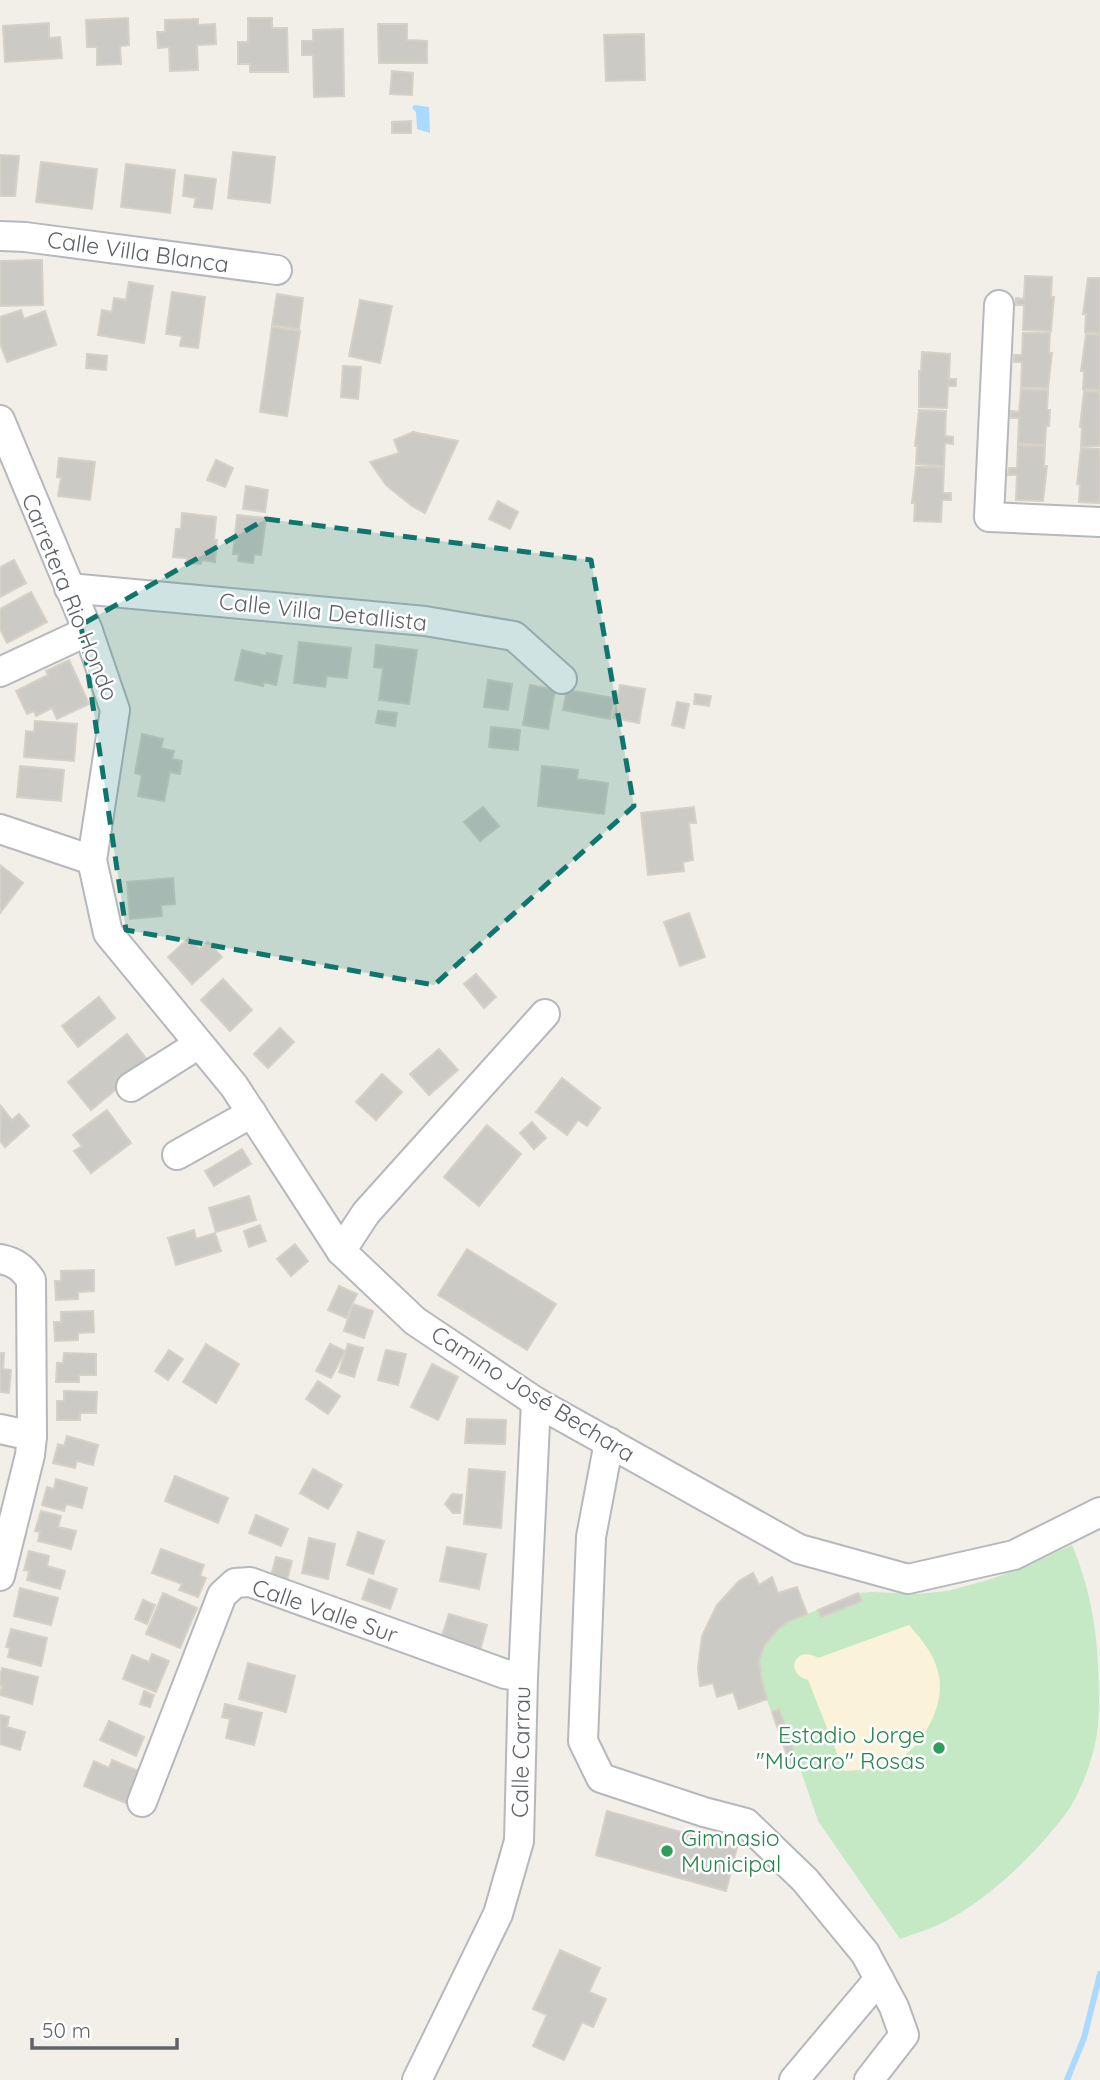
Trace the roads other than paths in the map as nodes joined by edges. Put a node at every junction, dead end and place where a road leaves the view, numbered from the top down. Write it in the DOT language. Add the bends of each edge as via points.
graph roads {
  1 [pos="0,236"];
  2 [pos="276,270"];
  3 [pos="999,305"];
  4 [pos="0,421"];
  5 [pos="1100,522"];
  6 [pos="69,588"];
  7 [pos="88,631"];
  8 [pos="0,672"];
  9 [pos="562,679"];
  10 [pos="0,829"];
  11 [pos="92,860"];
  12 [pos="545,1014"];
  13 [pos="200,1044"];
  14 [pos="131,1087"];
  15 [pos="252,1113"];
  16 [pos="177,1154"];
  17 [pos="341,1251"];
  18 [pos="0,1259"];
  19 [pos="537,1402"];
  20 [pos="0,1429"];
  21 [pos="32,1436"];
  22 [pos="609,1442"];
  23 [pos="1100,1512"];
  24 [pos="0,1576"];
  25 [pos="523,1677"];
  26 [pos="142,1802"];
  27 [pos="879,1979"];
  28 [pos="416,2080"];
  29 [pos="794,2080"];
  30 [pos="869,2080"];
  1 -- 2 [label="street, Calle Villa Blanca"];
  3 -- 5 [label="street" via="989,517"];
  4 -- 6 [label="street, Carretera Rio Hondo"];
  6 -- 7 [label="street, Carretera Rio Hondo"];
  6 -- 9 [label="street, Calle Villa Detallista" via="425,621 514,636"];
  7 -- 8 [label="street"];
  7 -- 11 [label="street, Carretera Rio Hondo" via="115,710"];
  10 -- 11 [label="street"];
  11 -- 13 [label="street, Camino José Bechara" via="108,933"];
  12 -- 17 [label="street" via="366,1213"];
  13 -- 14 [label="street"];
  13 -- 15 [label="street, Camino José Bechara"];
  15 -- 16 [label="street"];
  15 -- 17 [label="street, Camino José Bechara"];
  17 -- 19 [label="street, Camino José Bechara" via="415,1321"];
  18 -- 21 [label="street" via="23,1268 31,1280"];
  19 -- 22 [label="street, Camino José Bechara"];
  19 -- 25 [label="street, Calle Carrau"];
  20 -- 21 [label="street"];
  21 -- 24 [label="street"];
  22 -- 23 [label="street, Camino José Bechara" via="799,1549 908,1579 1014,1555"];
  22 -- 27 [label="street" via="591,1537 583,1741 601,1778 746,1824 805,1880 865,1953"];
  25 -- 26 [label="street, Calle Valle Sur" via="250,1582 234,1583 222,1595"];
  25 -- 28 [label="street, Calle Carrau" via="519,1841 498,1914"];
  27 -- 29 [label="street"];
  27 -- 30 [label="street" via="904,2035"];
}
